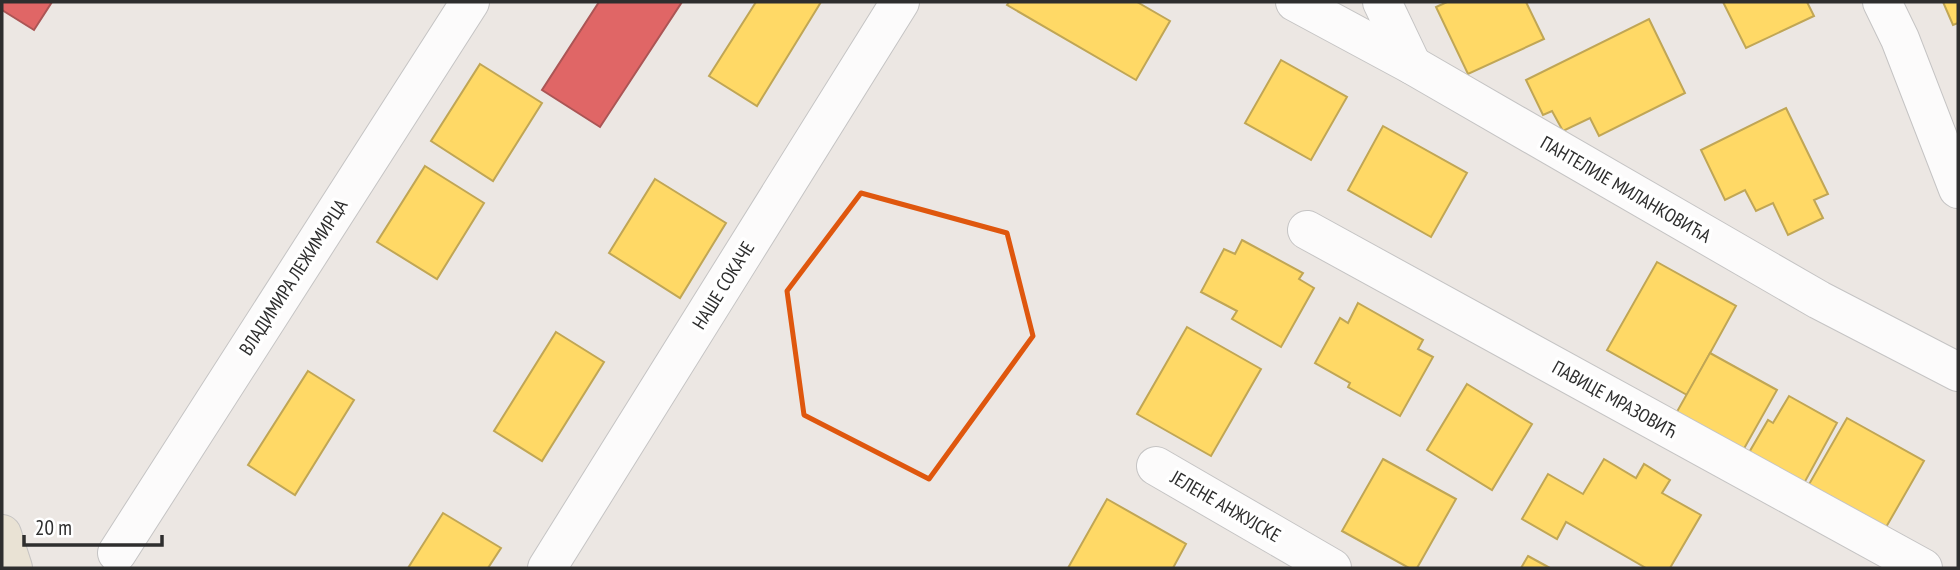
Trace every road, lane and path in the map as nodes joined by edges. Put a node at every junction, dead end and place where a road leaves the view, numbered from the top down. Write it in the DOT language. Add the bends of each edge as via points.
graph roads {
  1 [pos="470,2"];
  2 [pos="900,2"];
  3 [pos="1295,2"];
  4 [pos="1382,2"];
  5 [pos="1882,2"];
  6 [pos="1412,65"];
  7 [pos="1958,189"];
  8 [pos="1307,230"];
  9 [pos="1958,372"];
  10 [pos="1156,466"];
  11 [pos="2,534"];
  12 [pos="117,553"];
  13 [pos="13,568"];
  14 [pos="547,568"];
  15 [pos="1332,568"];
  16 [pos="1923,568"];
  1 -- 12 [label="street, ВЛАДИМИРА ЛЕЖИМИРЦА"];
  2 -- 14 [label="street, НАШЕ СОКАЧЕ"];
  3 -- 6 [label="street, ПАНТЕЛИЈЕ МИЛАНКОВИЋА"];
  4 -- 6 [label="street"];
  5 -- 7 [label="street"];
  6 -- 9 [label="street, ПАНТЕЛИЈЕ МИЛАНКОВИЋА" via="1819,300"];
  8 -- 16 [label="street, ПАВИЦЕ МРАЗОВИЋ"];
  10 -- 15 [label="street, ЈЕЛЕНЕ АНЖУЈСКЕ"];
  11 -- 13 [label="main road"];
}
